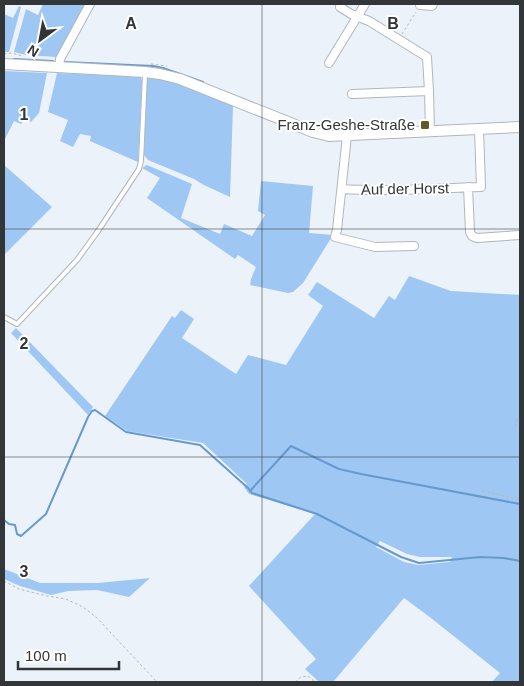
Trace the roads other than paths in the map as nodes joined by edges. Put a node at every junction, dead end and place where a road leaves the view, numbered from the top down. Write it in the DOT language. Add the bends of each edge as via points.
graph roads {
  1 [pos="90,4"];
  2 [pos="365,4"];
  3 [pos="433,4"];
  4 [pos="420,5"];
  5 [pos="340,8"];
  6 [pos="357,16"];
  7 [pos="329,63"];
  8 [pos="4,64"];
  9 [pos="59,67"];
  10 [pos="145,72"];
  11 [pos="429,91"];
  12 [pos="352,94"];
  13 [pos="520,127"];
  14 [pos="479,129"];
  15 [pos="430,131"];
  16 [pos="347,136"];
  17 [pos="468,187"];
  18 [pos="342,189"];
  19 [pos="520,235"];
  20 [pos="414,246"];
  21 [pos="4,316"];
  1 -- 9 [label="street" via="60,59"];
  2 -- 6 [label="street"];
  3 -- 4 [label="street"];
  5 -- 6 [label="street"];
  6 -- 7 [label="street"];
  6 -- 11 [label="street" via="427,57"];
  8 -- 9 [label="main road"];
  9 -- 10 [label="main road"];
  10 -- 16 [label="main road" via="180,79 313,132"];
  10 -- 21 [label="lane" via="139,169 77,260 18,324"];
  11 -- 12 [label="street"];
  11 -- 15 [label="street"];
  13 -- 14 [label="main road"];
  14 -- 15 [label="main road"];
  14 -- 17 [label="street, Auf der Horst" via="481,187"];
  15 -- 16 [label="main road"];
  16 -- 18 [label="street, Auf der Horst"];
  17 -- 18 [label="street, Auf der Horst"];
  17 -- 19 [label="street, Auf der Horst" via="472,236"];
  18 -- 20 [label="street, Auf der Horst" via="335,236 375,248"];
}
